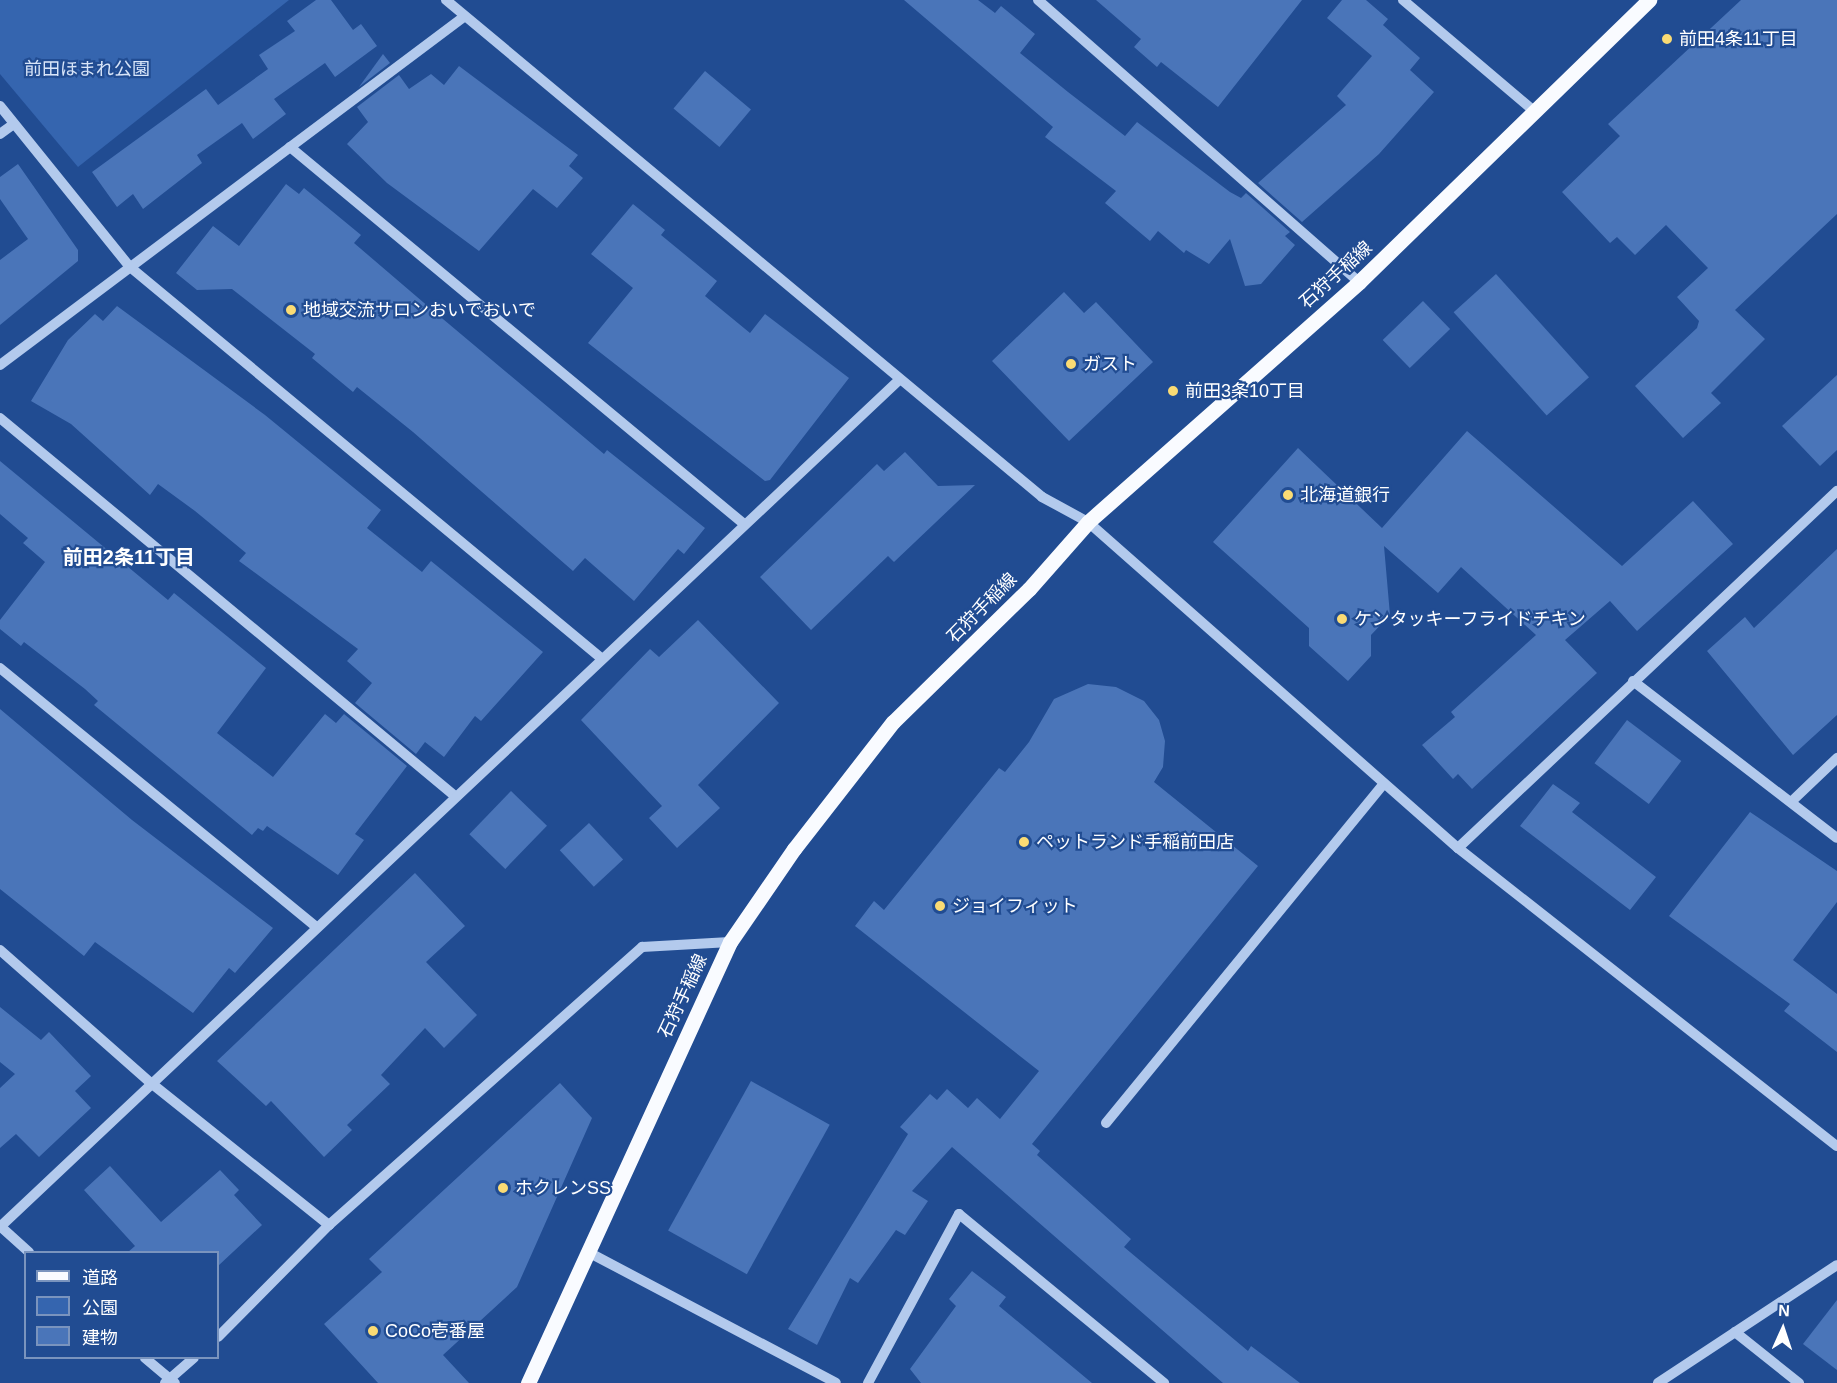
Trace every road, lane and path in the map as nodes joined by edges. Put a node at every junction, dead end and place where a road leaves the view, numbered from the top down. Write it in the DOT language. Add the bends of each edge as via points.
graph roads {
  1 [pos="446,0"];
  2 [pos="1038,0"];
  3 [pos="1403,0"];
  4 [pos="1649,0"];
  5 [pos="465,16"];
  6 [pos="0,106"];
  7 [pos="1535,112"];
  8 [pos="14,124"];
  9 [pos="0,134"];
  10 [pos="290,147"];
  11 [pos="130,267"];
  12 [pos="1359,282"];
  13 [pos="0,365"];
  14 [pos="899,380"];
  15 [pos="0,418"];
  16 [pos="1837,491"];
  17 [pos="1088,522"];
  18 [pos="744,524"];
  19 [pos="601,658"];
  20 [pos="0,668"];
  21 [pos="1633,681"];
  22 [pos="1837,758"];
  23 [pos="1383,784"];
  24 [pos="455,796"];
  25 [pos="1791,802"];
  26 [pos="1837,838"];
  27 [pos="1458,848"];
  28 [pos="317,927"];
  29 [pos="730,942"];
  30 [pos="0,950"];
  31 [pos="151,1083"];
  32 [pos="1106,1123"];
  33 [pos="1837,1146"];
  34 [pos="329,1225"];
  35 [pos="0,1226"];
  36 [pos="28,1251"];
  37 [pos="588,1252"];
  38 [pos="1837,1265"];
  39 [pos="1735,1332"];
  40 [pos="219,1336"];
  41 [pos="146,1359"];
  42 [pos="193,1359"];
  43 [pos="170,1382"];
  44 [pos="528,1383"];
  45 [pos="836,1383"];
  46 [pos="868,1383"];
  47 [pos="1164,1383"];
  48 [pos="1658,1383"];
  49 [pos="1798,1383"];
  1 -- 5 [label="street"];
  2 -- 12 [label="street"];
  3 -- 7 [label="street"];
  4 -- 7 [label="main road, 石狩手稲線"];
  5 -- 10 [label="street"];
  5 -- 14 [label="street"];
  6 -- 8 [label="street"];
  7 -- 12 [label="main road, 石狩手稲線"];
  8 -- 9 [label="street"];
  8 -- 11 [label="street"];
  10 -- 11 [label="street"];
  10 -- 18 [label="street"];
  11 -- 13 [label="street"];
  11 -- 19 [label="street"];
  12 -- 17 [label="main road, 石狩手稲線"];
  14 -- 17 [label="street" via="1042,497"];
  14 -- 18 [label="street"];
  15 -- 24 [label="street"];
  16 -- 21 [label="street"];
  17 -- 23 [label="street"];
  17 -- 29 [label="main road, 石狩手稲線" via="1029,589 893,722 794,849"];
  18 -- 19 [label="street"];
  19 -- 24 [label="street"];
  20 -- 28 [label="street"];
  21 -- 25 [label="street"];
  21 -- 27 [label="street"];
  22 -- 25 [label="street"];
  23 -- 27 [label="street"];
  23 -- 32 [label="street"];
  24 -- 28 [label="street"];
  25 -- 26 [label="street"];
  27 -- 33 [label="street"];
  28 -- 31 [label="street"];
  29 -- 34 [label="street" via="642,947"];
  29 -- 37 [label="main road, 石狩手稲線"];
  30 -- 31 [label="street"];
  31 -- 34 [label="street"];
  31 -- 35 [label="street"];
  34 -- 40 [label="street"];
  35 -- 36 [label="street"];
  37 -- 44 [label="main road, 石狩手稲線"];
  37 -- 45 [label="street"];
  38 -- 39 [label="street"];
  39 -- 48 [label="street"];
  39 -- 49 [label="street"];
  41 -- 43 [label="street"];
  42 -- 43 [label="street"];
  46 -- 47 [label="street" via="959,1214"];
}
